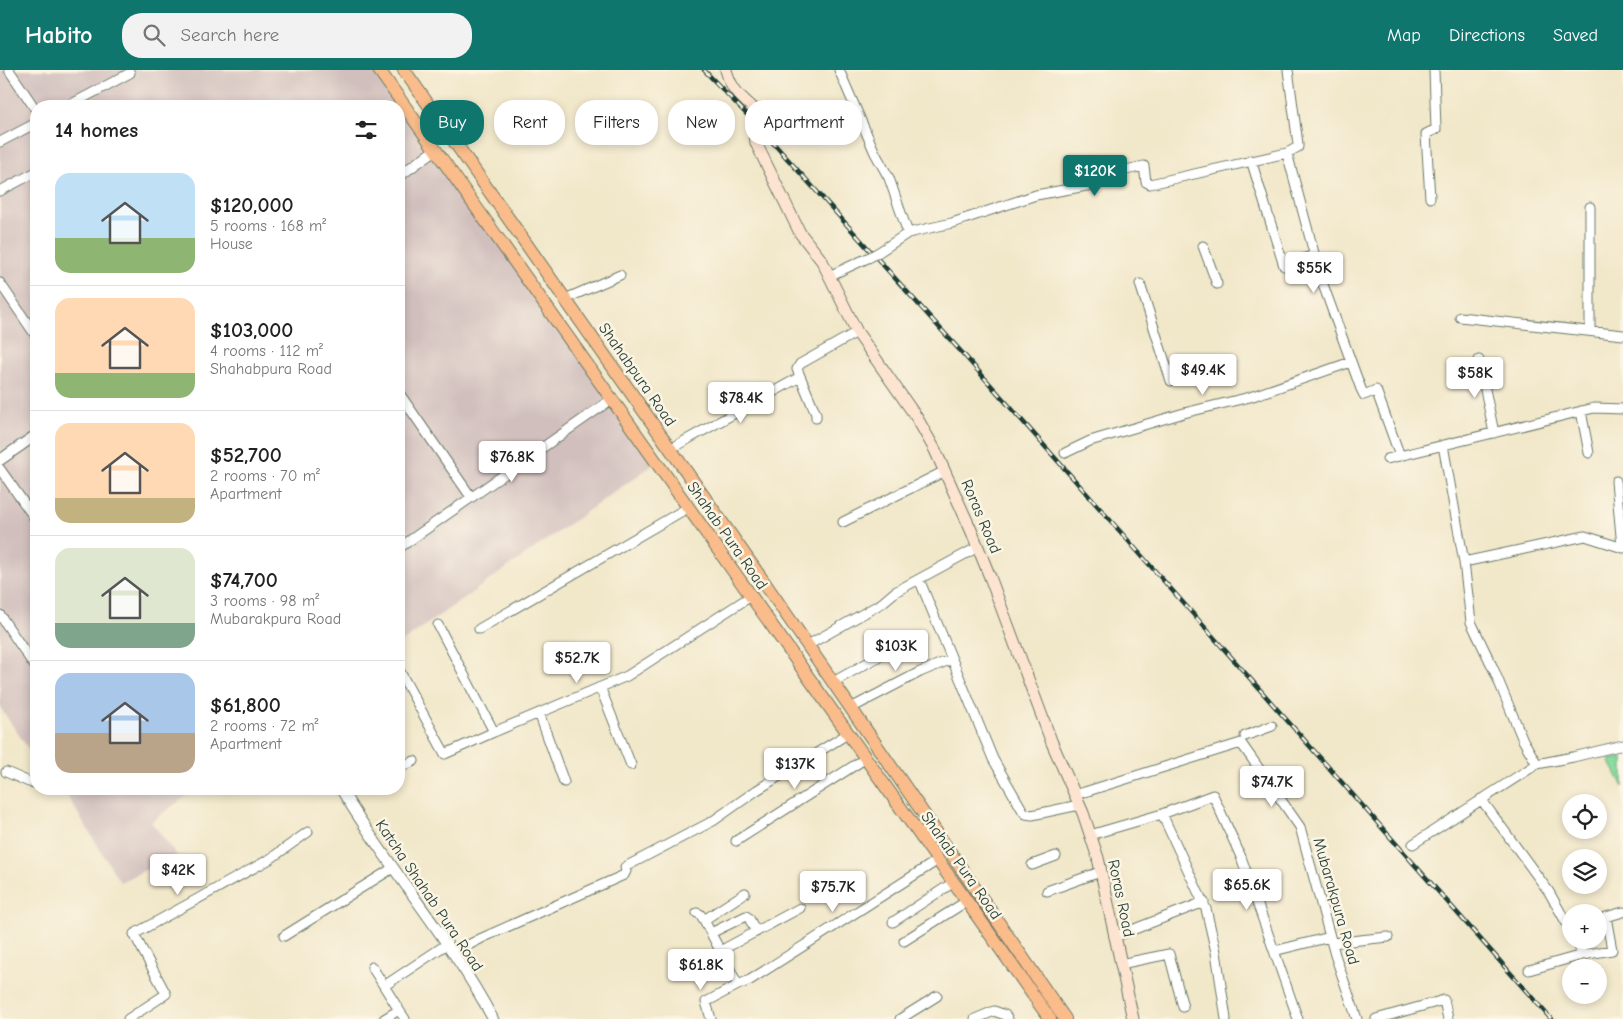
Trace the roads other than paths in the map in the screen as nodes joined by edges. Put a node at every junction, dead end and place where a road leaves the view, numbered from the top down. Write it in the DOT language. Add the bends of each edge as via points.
graph roads {
  1 [pos="9,70"];
  2 [pos="379,70"];
  3 [pos="404,70"];
  4 [pos="726,70"];
  5 [pos="839,70"];
  6 [pos="1288,70"];
  7 [pos="1434,70"];
  8 [pos="130,73"];
  9 [pos="79,100"];
  10 [pos="400,100"];
  11 [pos="425,100"];
  12 [pos="30,101"];
  13 [pos="405,107"];
  14 [pos="30,126"];
  15 [pos="0,142"];
  16 [pos="442,145"];
  17 [pos="457,145"];
  18 [pos="435,150"];
  19 [pos="1287,153"];
  20 [pos="1251,160"];
  21 [pos="405,172"];
  22 [pos="30,175"];
  23 [pos="0,191"];
  24 [pos="1430,198"];
  25 [pos="1590,207"];
  26 [pos="908,233"];
  27 [pos="1203,246"];
  28 [pos="1314,255"];
  29 [pos="620,275"];
  30 [pos="829,276"];
  31 [pos="0,283"];
  32 [pos="1140,284"];
  33 [pos="1217,284"];
  34 [pos="565,299"];
  35 [pos="1460,317"];
  36 [pos="30,327"];
  37 [pos="1590,331"];
  38 [pos="857,332"];
  39 [pos="1623,335"];
  40 [pos="1479,360"];
  41 [pos="1351,362"];
  42 [pos="800,378"];
  43 [pos="1171,381"];
  44 [pos="627,388"];
  45 [pos="612,398"];
  46 [pos="405,402"];
  47 [pos="1623,409"];
  48 [pos="1581,411"];
  49 [pos="816,418"];
  50 [pos="1494,433"];
  51 [pos="30,438"];
  52 [pos="1443,445"];
  53 [pos="670,449"];
  54 [pos="1065,453"];
  55 [pos="1589,453"];
  56 [pos="1400,456"];
  57 [pos="1387,459"];
  58 [pos="0,460"];
  59 [pos="0,469"];
  60 [pos="945,471"];
  61 [pos="1616,481"];
  62 [pos="471,497"];
  63 [pos="689,507"];
  64 [pos="30,512"];
  65 [pos="843,522"];
  66 [pos="405,544"];
  67 [pos="1623,547"];
  68 [pos="978,548"];
  69 [pos="1464,562"];
  70 [pos="919,578"];
  71 [pos="751,596"];
  72 [pos="0,615"];
  73 [pos="438,625"];
  74 [pos="479,629"];
  75 [pos="902,643"];
  76 [pos="808,645"];
  77 [pos="30,659"];
  78 [pos="952,659"];
  79 [pos="405,681"];
  80 [pos="833,682"];
  81 [pos="600,687"];
  82 [pos="851,708"];
  83 [pos="539,713"];
  84 [pos="1272,726"];
  85 [pos="494,732"];
  86 [pos="849,733"];
  87 [pos="1245,736"];
  88 [pos="1623,745"];
  89 [pos="866,758"];
  90 [pos="414,761"];
  91 [pos="1537,764"];
  92 [pos="405,765"];
  93 [pos="631,765"];
  94 [pos="6,772"];
  95 [pos="30,782"];
  96 [pos="564,782"];
  97 [pos="345,795"];
  98 [pos="1481,799"];
  99 [pos="1077,800"];
  100 [pos="1162,814"];
  101 [pos="308,832"];
  102 [pos="1090,835"];
  103 [pos="940,837"];
  104 [pos="736,841"];
  105 [pos="1413,844"];
  106 [pos="930,847"];
  107 [pos="1056,856"];
  108 [pos="956,862"];
  109 [pos="942,865"];
  110 [pos="1032,865"];
  111 [pos="393,868"];
  112 [pos="1100,872"];
  113 [pos="954,882"];
  114 [pos="1047,891"];
  115 [pos="745,892"];
  116 [pos="968,901"];
  117 [pos="1204,902"];
  118 [pos="800,908"];
  119 [pos="1623,912"];
  120 [pos="697,913"];
  121 [pos="1562,915"];
  122 [pos="704,920"];
  123 [pos="893,922"];
  124 [pos="710,932"];
  125 [pos="756,932"];
  126 [pos="284,936"];
  127 [pos="1114,937"];
  128 [pos="1388,937"];
  129 [pos="1331,940"];
  130 [pos="904,941"];
  131 [pos="447,944"];
  132 [pos="1580,949"];
  133 [pos="720,951"];
  134 [pos="1274,951"];
  135 [pos="453,953"];
  136 [pos="1582,955"];
  137 [pos="1120,964"];
  138 [pos="372,967"];
  139 [pos="1528,970"];
  140 [pos="738,985"];
  141 [pos="384,986"];
  142 [pos="937,996"];
  143 [pos="1183,1007"];
  144 [pos="399,1010"];
  145 [pos="987,1016"];
  146 [pos="128,1019"];
  147 [pos="384,1019"];
  148 [pos="404,1019"];
  149 [pos="493,1019"];
  150 [pos="711,1019"];
  151 [pos="900,1019"];
  152 [pos="975,1019"];
  153 [pos="1008,1019"];
  154 [pos="1050,1019"];
  155 [pos="1065,1019"];
  156 [pos="1134,1019"];
  157 [pos="1226,1019"];
  158 [pos="1298,1019"];
  159 [pos="1357,1019"];
  160 [pos="1376,1019"];
  161 [pos="1448,1019"];
  1 -- 12 [label="street"];
  2 -- 10 [label="main road, Shahab Pura Road"];
  3 -- 11 [label="main road, Shahabpura Road"];
  4 -- 30 [label="main road, Roras Road" via="735,93 761,116 754,133 757,147 800,233 822,261"];
  5 -- 26 [label="street" via="889,178"];
  6 -- 19 [label="street" via="1298,147"];
  7 -- 24 [label="street" via="1436,129 1426,134"];
  8 -- 9 [label="street"];
  13 -- 18 [label="main road, Shahab Pura Road"];
  14 -- 15 [label="street"];
  16 -- 18 [label="main road"];
  17 -- 34 [label="main road, Shahabpura Road"];
  18 -- 21 [label="street"];
  18 -- 45 [label="main road, Shahab Pura Road"];
  19 -- 20 [label="street"];
  19 -- 28 [label="street"];
  20 -- 26 [label="street" via="1150,184 1146,182 1144,166 1112,173 1092,185 1036,195 952,223"];
  20 -- 28 [label="street" via="1284,266"];
  22 -- 23 [label="street"];
  25 -- 37 [label="street"];
  26 -- 30 [label="street, bridge" via="870,257"];
  27 -- 33 [label="street"];
  28 -- 41 [label="street"];
  29 -- 34 [label="street"];
  30 -- 38 [label="main road, Roras Road"];
  31 -- 36 [label="street"];
  32 -- 43 [label="street"];
  34 -- 44 [label="main road, Shahabpura Road"];
  35 -- 37 [label="street"];
  37 -- 39 [label="street"];
  38 -- 42 [label="street" via="800,364 797,369"];
  38 -- 60 [label="main road, Roras Road" via="917,418"];
  40 -- 50 [label="street"];
  41 -- 54 [label="street" via="1250,397 1090,440"];
  41 -- 56 [label="street" via="1362,394 1376,390"];
  42 -- 49 [label="street"];
  42 -- 53 [label="street"];
  44 -- 45 [label="main road"];
  44 -- 53 [label="main road, Shahabpura Road"];
  45 -- 62 [label="street"];
  45 -- 63 [label="main road, Shahab Pura Road"];
  46 -- 62 [label="street"];
  47 -- 48 [label="street"];
  48 -- 50 [label="street"];
  48 -- 55 [label="street"];
  50 -- 52 [label="street"];
  51 -- 58 [label="street"];
  52 -- 56 [label="street"];
  52 -- 69 [label="street"];
  53 -- 76 [label="main road, Shahabpura Road"];
  56 -- 57 [label="street"];
  59 -- 64 [label="street"];
  60 -- 65 [label="street"];
  60 -- 68 [label="main road, Roras Road"];
  61 -- 67 [label="street"];
  62 -- 66 [label="street"];
  63 -- 71 [label="main road, Shahab Pura Road"];
  63 -- 74 [label="street"];
  67 -- 69 [label="street" via="1585,536"];
  68 -- 70 [label="street"];
  68 -- 99 [label="main road, Roras Road"];
  69 -- 91 [label="street" via="1471,622 1523,740"];
  70 -- 76 [label="street"];
  70 -- 78 [label="street"];
  71 -- 81 [label="street" via="627,676"];
  71 -- 86 [label="main road, Shahab Pura Road"];
  72 -- 77 [label="street"];
  73 -- 85 [label="street"];
  75 -- 80 [label="street"];
  76 -- 80 [label="main road, Shahabpura Road"];
  78 -- 82 [label="street"];
  78 -- 99 [label="street" via="993,759 1023,811 1032,815"];
  79 -- 85 [label="street" via="445,754"];
  80 -- 82 [label="main road, Shahabpura Road"];
  81 -- 83 [label="street"];
  81 -- 93 [label="street"];
  82 -- 103 [label="main road, Shahabpura Road"];
  83 -- 85 [label="street"];
  83 -- 96 [label="street"];
  84 -- 87 [label="street"];
  86 -- 89 [label="main road, Shahab Pura Road"];
  86 -- 135 [label="street" via="713,821 625,867 624,875"];
  88 -- 91 [label="street"];
  89 -- 104 [label="street"];
  89 -- 106 [label="main road, Shahab Pura Road"];
  90 -- 92 [label="street"];
  91 -- 98 [label="street"];
  94 -- 95 [label="street"];
  97 -- 111 [label="street, Katcha Shahab Pura Road"];
  98 -- 105 [label="street"];
  98 -- 121 [label="street" via="1549,892"];
  99 -- 102 [label="main road, Roras Road"];
  99 -- 129 [label="street, Mubarakpura Road" via="1241,743 1300,827"];
  100 -- 102 [label="street"];
  100 -- 117 [label="street"];
  100 -- 134 [label="street" via="1213,795 1241,857"];
  101 -- 146 [label="street" via="270,859 134,934 166,994"];
  102 -- 112 [label="main road, Roras Road"];
  103 -- 106 [label="main road" via="938,843"];
  103 -- 108 [label="main road, Shahabpura Road"];
  106 -- 109 [label="main road, Shahab Pura Road"];
  107 -- 110 [label="street"];
  108 -- 109 [label="main road"];
  108 -- 155 [label="main road, Shahabpura Road"];
  109 -- 113 [label="main road, Shahab Pura Road"];
  109 -- 140 [label="street"];
  111 -- 126 [label="street"];
  111 -- 131 [label="street, Katcha Shahab Pura Road"];
  112 -- 114 [label="street"];
  112 -- 127 [label="main road, Roras Road"];
  113 -- 116 [label="main road, Shahab Pura Road"];
  113 -- 123 [label="street"];
  115 -- 122 [label="street"];
  116 -- 130 [label="street"];
  116 -- 154 [label="main road, Shahab Pura Road"];
  117 -- 127 [label="street"];
  117 -- 157 [label="street" via="1216,952"];
  118 -- 125 [label="street"];
  119 -- 136 [label="street" via="1606,917 1612,950"];
  120 -- 122 [label="street"];
  122 -- 124 [label="street"];
  124 -- 125 [label="street" via="746,916"];
  124 -- 133 [label="street"];
  125 -- 133 [label="street"];
  127 -- 137 [label="main road, Roras Road"];
  128 -- 129 [label="street"];
  129 -- 134 [label="street"];
  129 -- 159 [label="street, Mubarakpura Road"];
  131 -- 135 [label="street, Katcha Shahab Pura Road"];
  131 -- 141 [label="street"];
  132 -- 136 [label="street"];
  133 -- 140 [label="street"];
  134 -- 158 [label="street"];
  135 -- 149 [label="street, Katcha Shahab Pura Road"];
  136 -- 139 [label="street"];
  137 -- 143 [label="street" via="1169,954"];
  137 -- 156 [label="main road, Roras Road"];
  138 -- 141 [label="street"];
  140 -- 150 [label="street" via="706,1002"];
  141 -- 144 [label="street"];
  142 -- 151 [label="street"];
  144 -- 147 [label="street"];
  144 -- 148 [label="street"];
  145 -- 152 [label="street"];
  145 -- 153 [label="street" via="994,1011"];
  160 -- 161 [label="street" via="1444,1000"];
}
